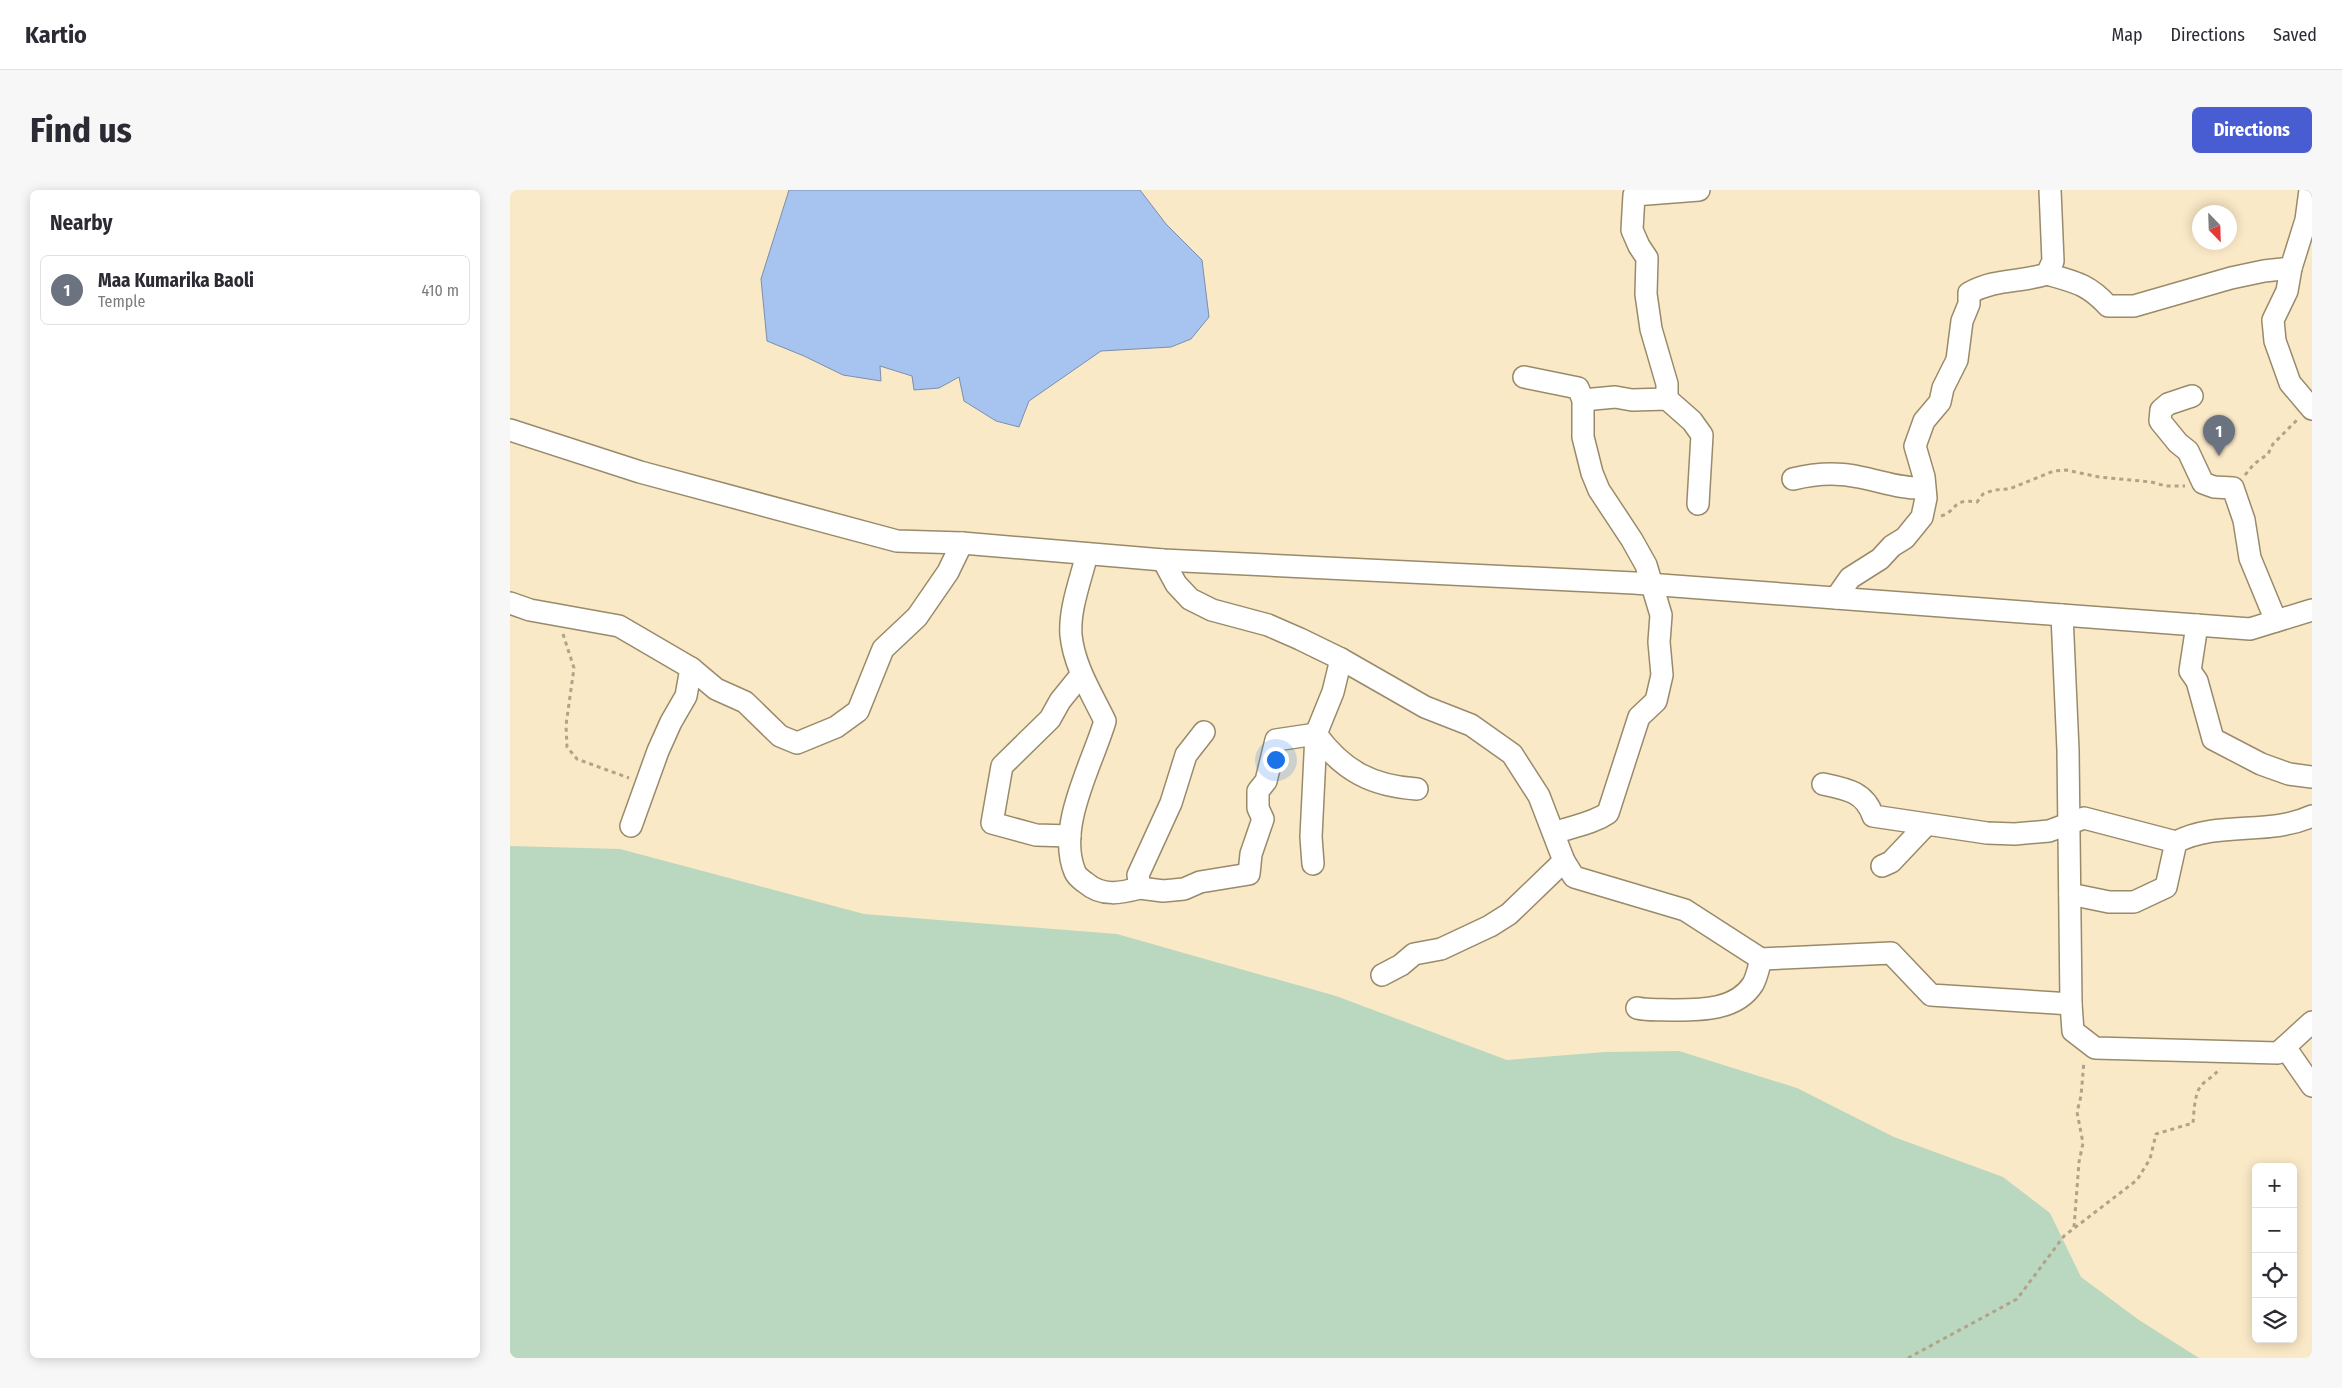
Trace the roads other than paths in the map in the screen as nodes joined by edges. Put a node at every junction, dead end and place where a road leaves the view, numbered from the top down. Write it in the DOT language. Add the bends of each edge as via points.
graph roads {
  1 [pos="1699,190"];
  2 [pos="2050,190"];
  3 [pos="2310,190"];
  4 [pos="2291,268"];
  5 [pos="2047,274"];
  6 [pos="1524,377"];
  7 [pos="2192,396"];
  8 [pos="1668,399"];
  9 [pos="1583,400"];
  10 [pos="2306,412"];
  11 [pos="510,430"];
  12 [pos="1792,479"];
  13 [pos="1924,488"];
  14 [pos="1698,504"];
  15 [pos="962,543"];
  16 [pos="1086,554"];
  17 [pos="1163,560"];
  18 [pos="1652,584"];
  19 [pos="1836,598"];
  20 [pos="510,603"];
  21 [pos="2312,610"];
  22 [pos="2062,615"];
  23 [pos="2276,621"];
  24 [pos="2197,625"];
  25 [pos="1341,659"];
  26 [pos="691,668"];
  27 [pos="1081,675"];
  28 [pos="1204,732"];
  29 [pos="1316,734"];
  30 [pos="2312,777"];
  31 [pos="1823,784"];
  32 [pos="1417,789"];
  33 [pos="2312,816"];
  34 [pos="1926,825"];
  35 [pos="2069,825"];
  36 [pos="631,826"];
  37 [pos="1554,833"];
  38 [pos="1070,836"];
  39 [pos="2176,842"];
  40 [pos="1564,861"];
  41 [pos="1313,864"];
  42 [pos="1882,866"];
  43 [pos="1140,888"];
  44 [pos="2070,894"];
  45 [pos="1761,959"];
  46 [pos="1382,975"];
  47 [pos="2071,1004"];
  48 [pos="1637,1008"];
  49 [pos="2312,1022"];
  50 [pos="2285,1047"];
  51 [pos="2312,1086"];
  1 -- 8 [label="street" via="1634,195 1632,230 1647,258 1646,294 1651,329 1667,384"];
  2 -- 5 [label="street" via="2053,262"];
  3 -- 4 [label="street" via="2306,220"];
  4 -- 5 [label="street" via="2231,278 2134,306 2108,306 2094,291 2079,283"];
  4 -- 10 [label="street" via="2287,291 2273,320 2275,341 2290,384"];
  5 -- 13 [label="street" via="2032,279 1996,282 1969,293 1957,360 1942,388 1940,402 1924,421 1915,446 1921,462"];
  6 -- 9 [label="street" via="1578,388"];
  7 -- 23 [label="street" via="2168,404 2161,410 2160,421 2188,451 2203,483 2233,488 2244,520 2250,558"];
  8 -- 9 [label="street"];
  8 -- 14 [label="street" via="1702,435"];
  9 -- 18 [label="street" via="1583,437 1592,474 1632,540"];
  11 -- 15 [label="street" via="640,472 896,541"];
  12 -- 13 [label="street" via="1842,474 1910,489"];
  13 -- 19 [label="street" via="1926,498 1922,517 1905,538 1892,546 1880,560 1850,578"];
  15 -- 16 [label="street"];
  15 -- 26 [label="street" via="948,572 917,618 883,649 858,711 836,727 797,742 780,736 745,702 716,689"];
  16 -- 17 [label="street"];
  16 -- 27 [label="street" via="1071,635"];
  17 -- 18 [label="street"];
  17 -- 25 [label="street" via="1176,584 1190,599 1212,610 1268,626"];
  18 -- 19 [label="street"];
  18 -- 37 [label="street" via="1661,615 1662,675 1656,701 1639,717 1608,813 1596,822"];
  19 -- 22 [label="street"];
  20 -- 26 [label="street" via="530,610 619,626"];
  21 -- 23 [label="street"];
  22 -- 24 [label="street"];
  22 -- 35 [label="street"];
  23 -- 24 [label="street" via="2250,629"];
  24 -- 30 [label="street" via="2190,670 2197,681 2213,739 2261,764 2289,774"];
  25 -- 29 [label="street" via="1333,692"];
  25 -- 37 [label="street" via="1425,706 1470,725 1512,754 1539,796"];
  26 -- 36 [label="street" via="686,696 670,722"];
  27 -- 38 [label="street" via="1105,721 1076,803"];
  27 -- 38 [label="street" via="1050,718 1002,766 992,823 1036,835"];
  28 -- 43 [label="street" via="1186,756 1171,803 1138,875"];
  29 -- 32 [label="street" via="1329,752 1373,782"];
  29 -- 41 [label="street" via="1311,838"];
  29 -- 43 [label="street" via="1276,740 1266,781 1258,791 1258,808 1263,819 1251,854 1249,874 1200,882 1184,889"];
  31 -- 34 [label="street" via="1849,789 1869,804 1873,816"];
  33 -- 39 [label="street" via="2297,823 2217,829"];
  34 -- 35 [label="street" via="2015,834 2049,831"];
  34 -- 42 [label="street" via="1891,862"];
  35 -- 39 [label="street" via="2084,818"];
  35 -- 44 [label="street"];
  37 -- 40 [label="street"];
  38 -- 43 [label="street" via="1075,874 1089,886 1120,894"];
  39 -- 44 [label="street" via="2166,887 2134,902 2110,902"];
  40 -- 45 [label="street" via="1574,877 1685,910"];
  40 -- 46 [label="street" via="1509,914 1490,926 1441,949 1414,954"];
  44 -- 47 [label="street"];
  45 -- 47 [label="street" via="1892,953 1931,995"];
  45 -- 48 [label="street" via="1753,984 1738,999 1695,1011"];
  47 -- 50 [label="street" via="2073,1031 2095,1048 2278,1053"];
  49 -- 50 [label="street"];
  50 -- 51 [label="street"];
}
